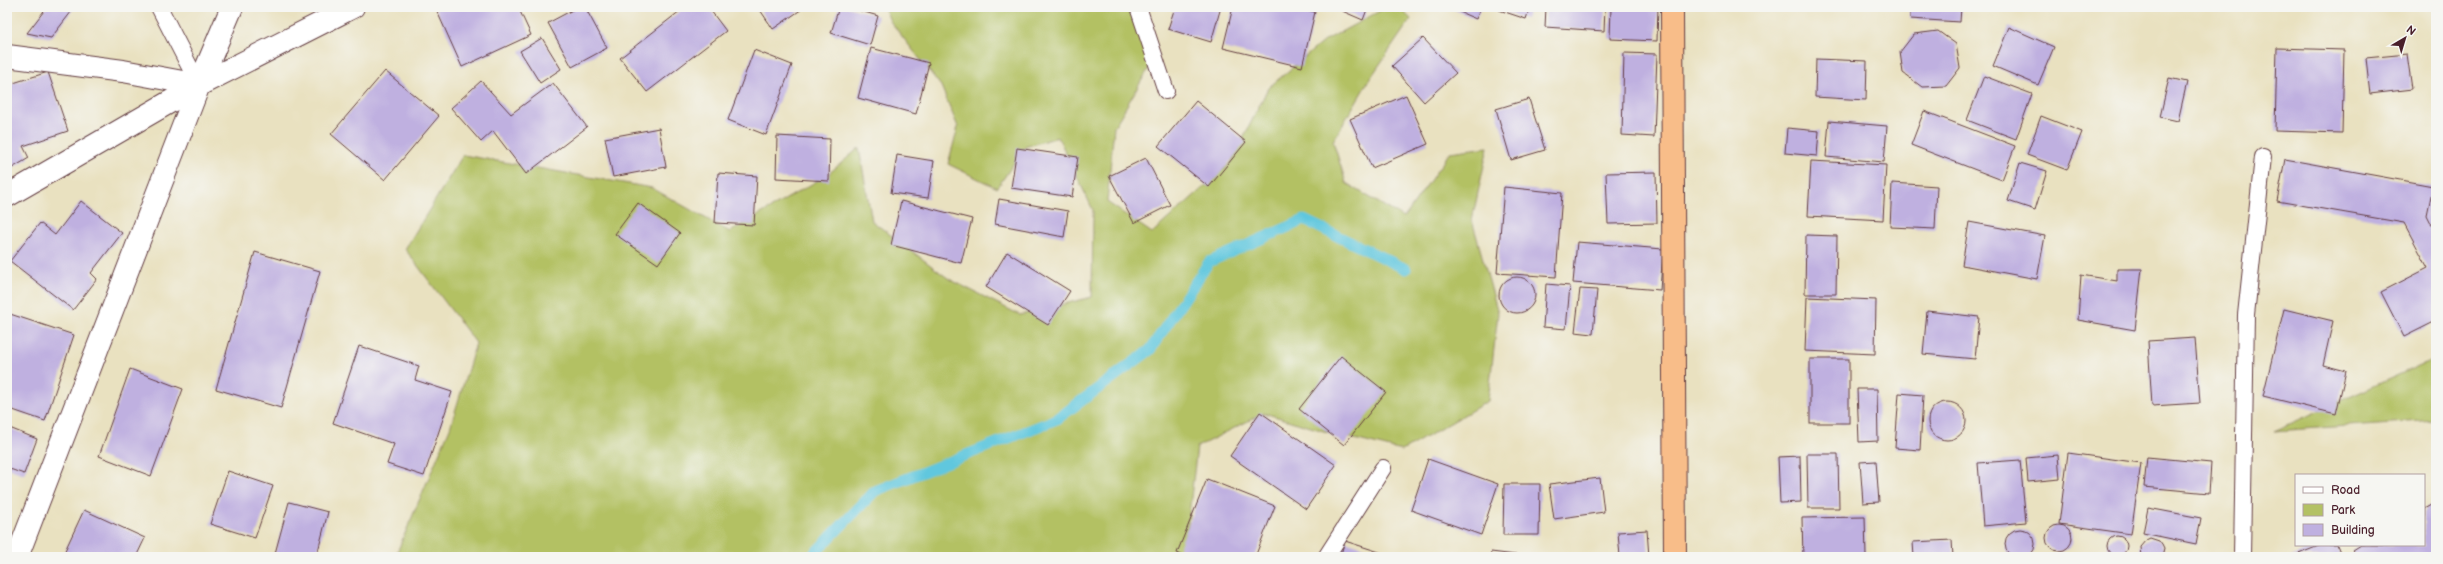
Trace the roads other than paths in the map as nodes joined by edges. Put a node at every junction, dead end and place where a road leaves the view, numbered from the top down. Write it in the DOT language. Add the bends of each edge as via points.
graph roads {
  1 [pos="159,7"];
  2 [pos="232,7"];
  3 [pos="353,7"];
  4 [pos="1138,7"];
  5 [pos="1672,7"];
  6 [pos="7,56"];
  7 [pos="199,86"];
  8 [pos="1166,91"];
  9 [pos="2263,157"];
  10 [pos="7,196"];
  11 [pos="1383,468"];
  12 [pos="17,557"];
  13 [pos="1326,557"];
  14 [pos="1675,557"];
  15 [pos="2242,557"];
  1 -- 7 [label="lane"];
  2 -- 7 [label="street"];
  3 -- 7 [label="street"];
  4 -- 8 [label="lane"];
  5 -- 14 [label="highway"];
  6 -- 7 [label="street" via="123,71"];
  7 -- 10 [label="street"];
  7 -- 12 [label="street"];
  9 -- 15 [label="lane" via="2246,315"];
  11 -- 13 [label="lane"];
}
